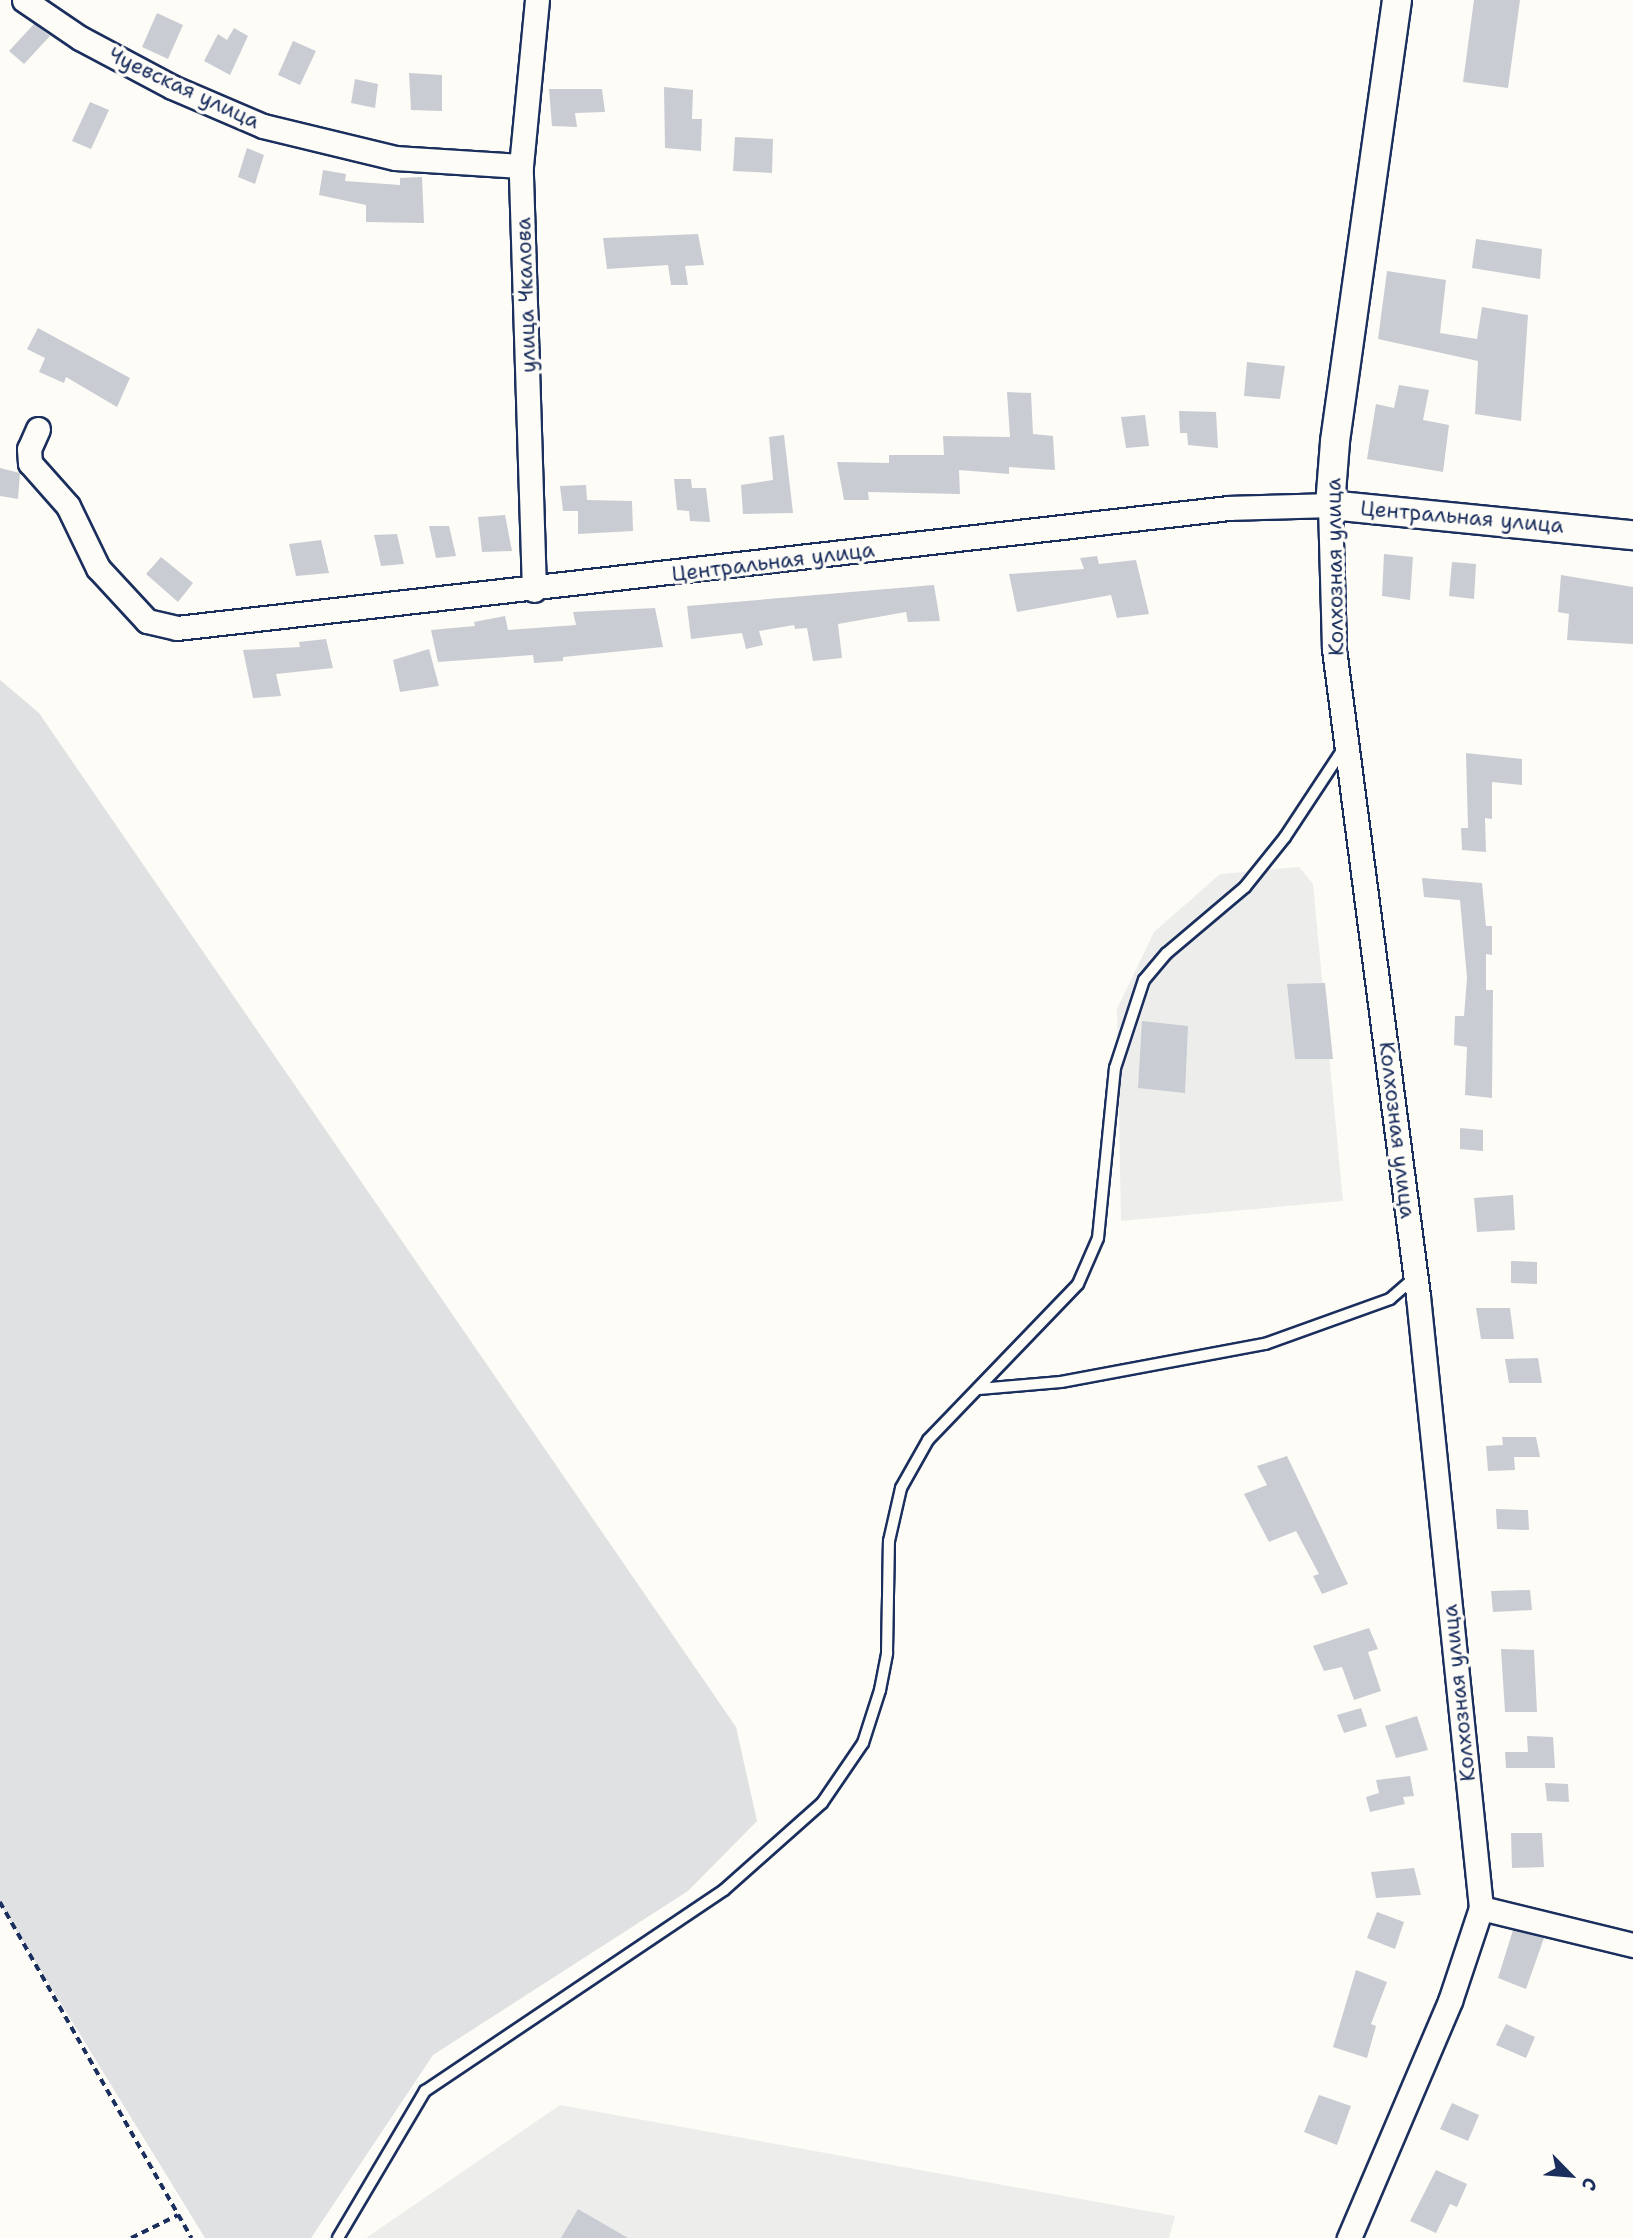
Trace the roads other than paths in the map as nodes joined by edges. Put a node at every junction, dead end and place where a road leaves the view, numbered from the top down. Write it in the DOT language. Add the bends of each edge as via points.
graph roads {
  1 [pos="24,0"];
  2 [pos="537,0"];
  3 [pos="1397,0"];
  4 [pos="521,166"];
  5 [pos="37,429"];
  6 [pos="1330,505"];
  7 [pos="1633,535"];
  8 [pos="534,590"];
  9 [pos="1346,744"];
  10 [pos="1416,1276"];
  11 [pos="979,1389"];
  12 [pos="1481,1908"];
  13 [pos="1633,1945"];
  14 [pos="338,2238"];
  15 [pos="1349,2238"];
  1 -- 4 [label="street, Чуевская улица" via="80,38 172,87 263,126 395,158"];
  2 -- 4 [label="street, улица Чкалова"];
  3 -- 6 [label="street, Колхозная улица"];
  4 -- 8 [label="street, улица Чкалова"];
  5 -- 8 [label="street, Центральная улица" via="30,463 68,506 98,568 137,613 159,626"];
  6 -- 7 [label="street, Центральная улица"];
  6 -- 8 [label="street, Центральная улица" via="1228,508"];
  6 -- 9 [label="street, Колхозная улица" via="1334,649"];
  9 -- 10 [label="street, Колхозная улица"];
  9 -- 11 [label="lane" via="1285,837 1245,887 1167,953 1144,980 1115,1068 1098,1238 1078,1284"];
  10 -- 11 [label="lane" via="1390,1299 1265,1344 1061,1382"];
  10 -- 12 [label="street, Колхозная улица"];
  11 -- 14 [label="lane" via="928,1440 901,1489 889,1541 887,1653 880,1690 863,1743 822,1803 724,1889 425,2091"];
  12 -- 13 [label="street"];
  12 -- 15 [label="street, Колхозная улица" via="1450,2001"];
}
